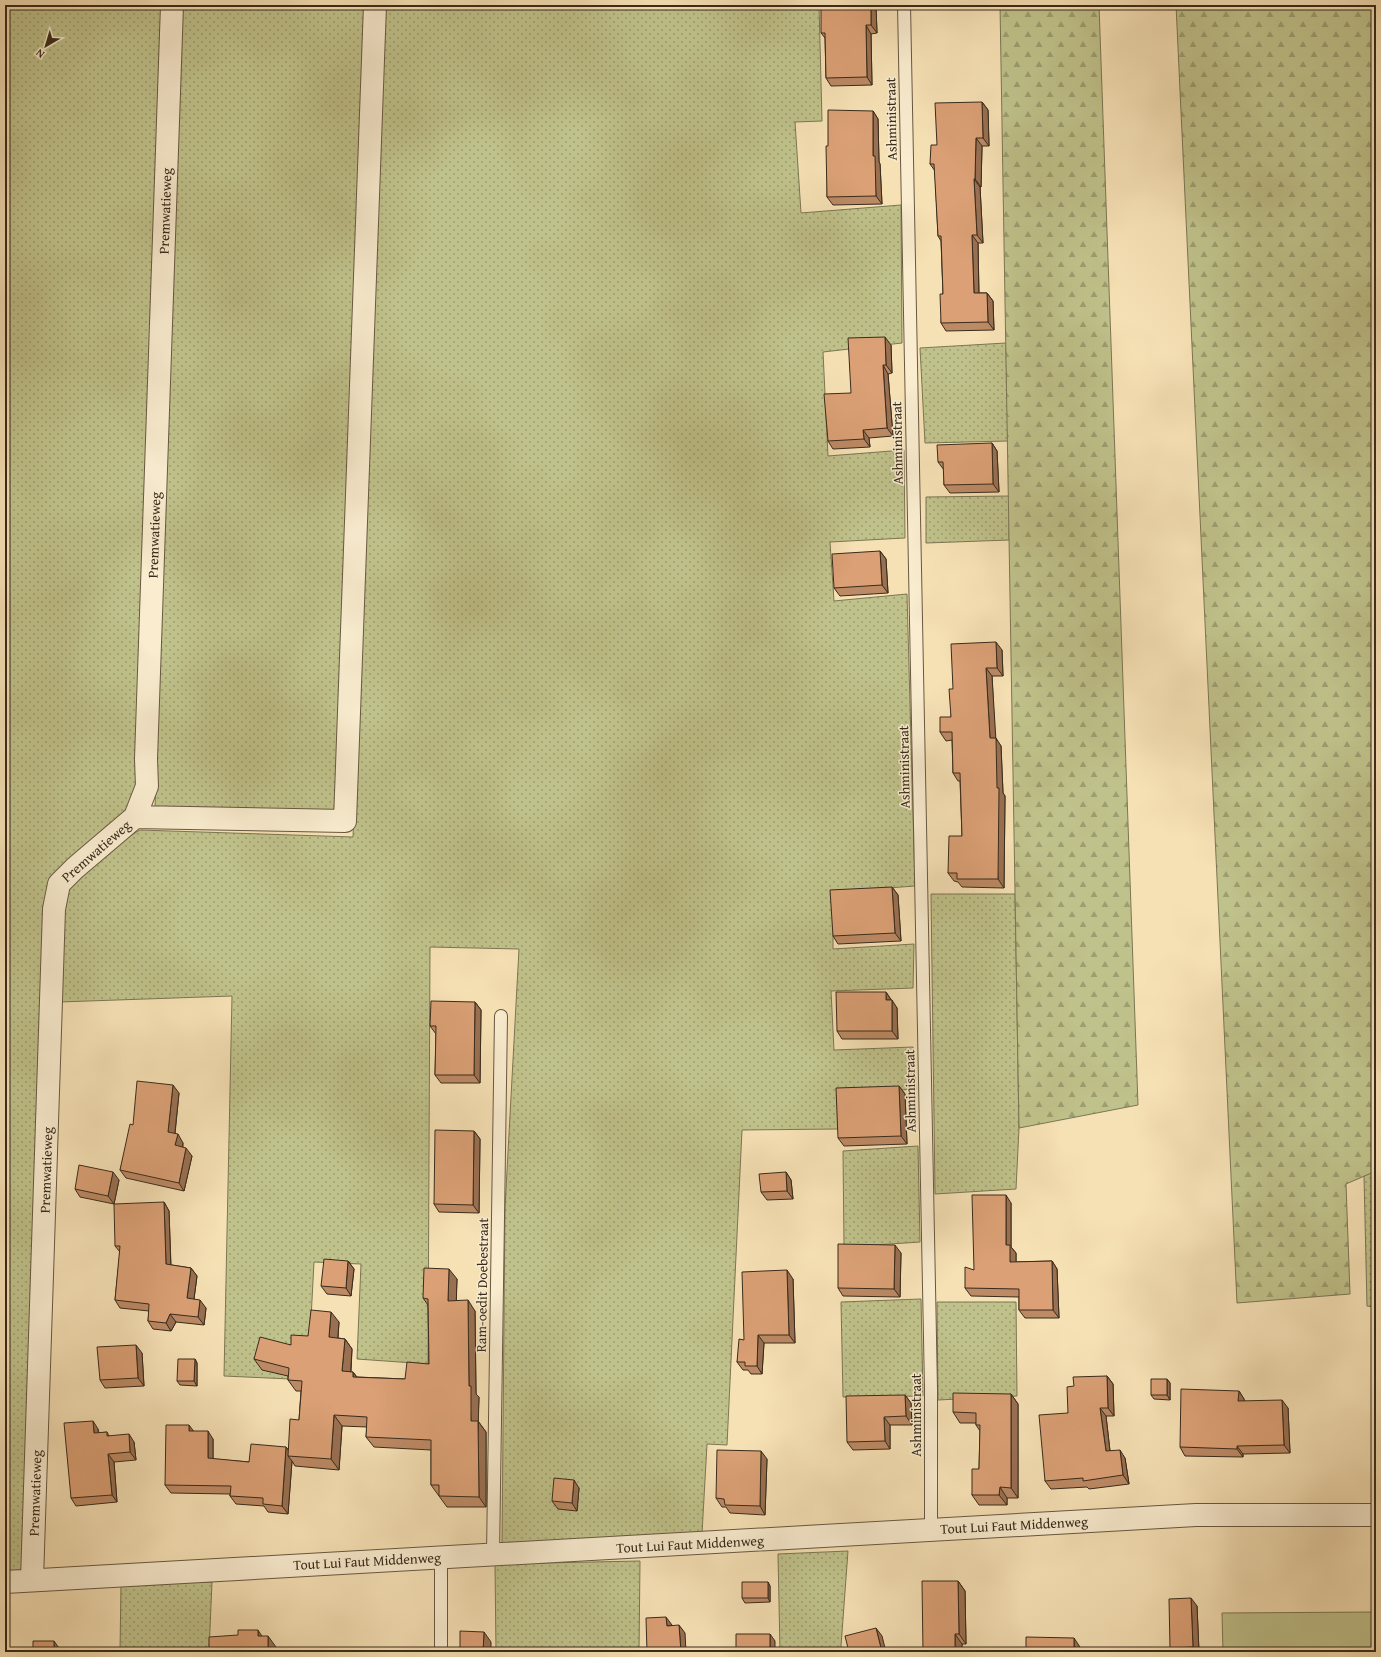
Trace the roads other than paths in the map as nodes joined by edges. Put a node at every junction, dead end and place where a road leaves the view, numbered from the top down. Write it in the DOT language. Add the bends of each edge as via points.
graph roads {
  1 [pos="172,5"];
  2 [pos="375,5"];
  3 [pos="904,5"];
  4 [pos="135,818"];
  5 [pos="501,1016"];
  6 [pos="1376,1515"];
  7 [pos="931,1529"];
  8 [pos="493,1554"];
  9 [pos="441,1556"];
  10 [pos="32,1580"];
  11 [pos="5,1582"];
  12 [pos="442,1652"];
  1 -- 4 [label="street, Premwatieweg" via="147,786"];
  2 -- 4 [label="street" via="345,821"];
  3 -- 7 [label="lane, Ashministraat" via="931,1389"];
  4 -- 10 [label="street, Premwatieweg" via="59,884 54,909"];
  5 -- 8 [label="lane, Ram-oedit Doebestraat"];
  6 -- 7 [label="street, Tout Lui Faut Middenweg" via="1196,1515"];
  7 -- 8 [label="street, Tout Lui Faut Middenweg"];
  8 -- 9 [label="street, Tout Lui Faut Middenweg"];
  9 -- 10 [label="street, Tout Lui Faut Middenweg"];
  9 -- 12 [label="lane"];
  10 -- 11 [label="street, Tout Lui Faut Middenweg"];
}
